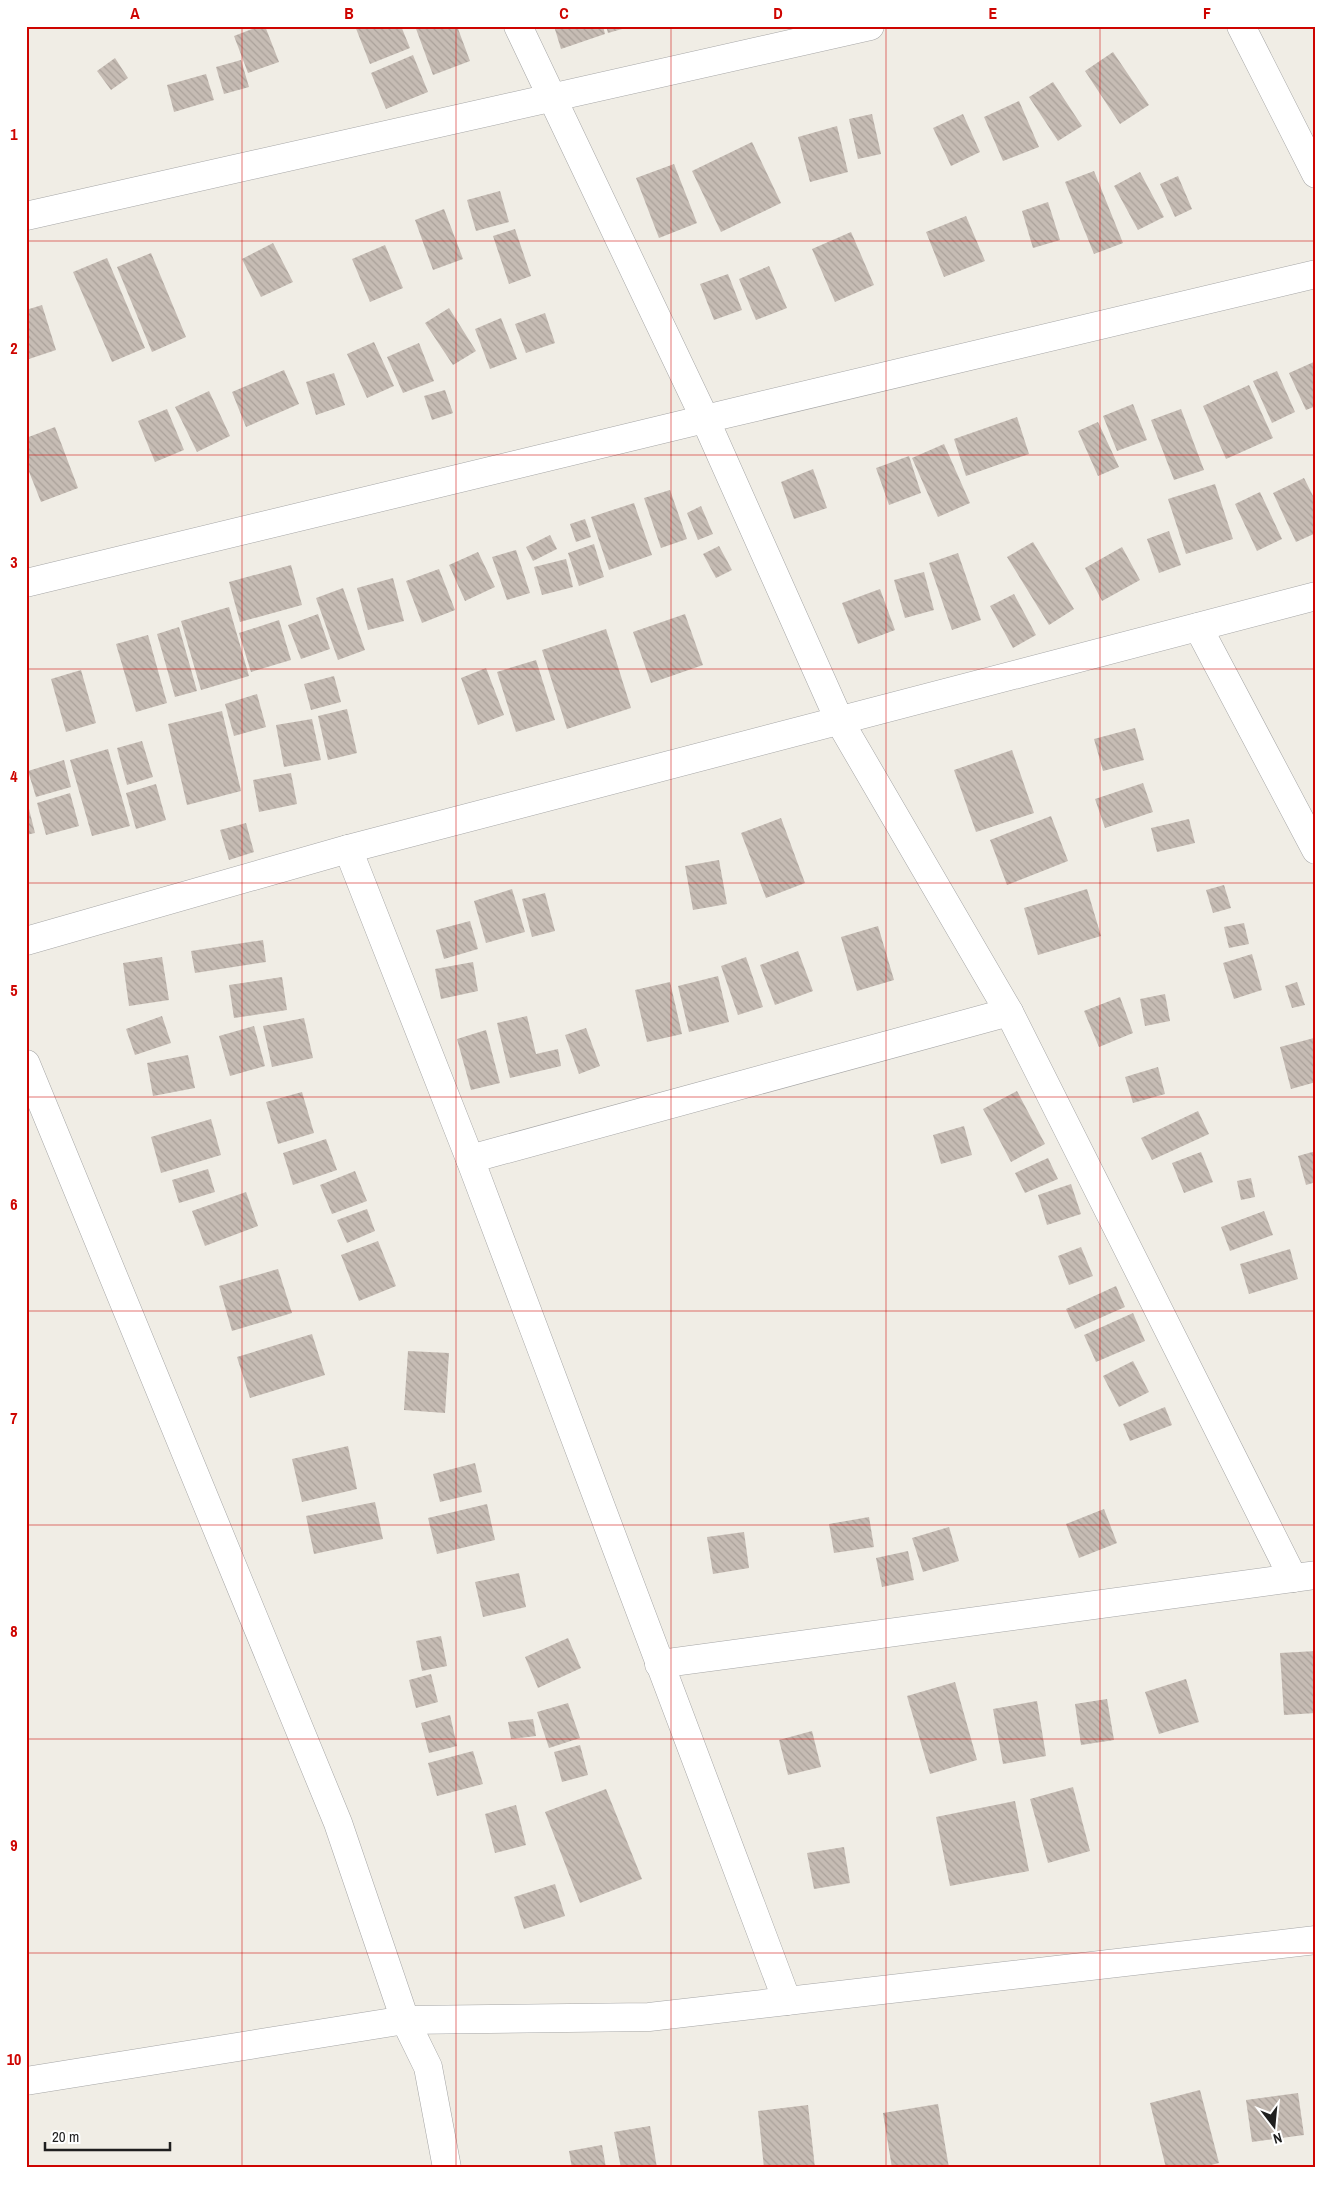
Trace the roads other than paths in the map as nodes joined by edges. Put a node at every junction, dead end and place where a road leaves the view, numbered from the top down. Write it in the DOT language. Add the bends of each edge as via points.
graph roads {
  1 [pos="518,26"];
  2 [pos="870,26"];
  3 [pos="1241,26"];
  4 [pos="551,97"];
  5 [pos="1316,174"];
  6 [pos="26,216"];
  7 [pos="1316,274"];
  8 [pos="705,419"];
  9 [pos="26,583"];
  10 [pos="1316,596"];
  11 [pos="1198,627"];
  12 [pos="840,722"];
  13 [pos="348,849"];
  14 [pos="1316,850"];
  15 [pos="26,941"];
  16 [pos="1008,1012"];
  17 [pos="26,1064"];
  18 [pos="470,1159"];
  19 [pos="1304,1576"];
  20 [pos="659,1664"];
  21 [pos="1316,1940"];
  22 [pos="787,2001"];
  23 [pos="406,2020"];
  24 [pos="26,2081"];
  25 [pos="447,2168"];
  1 -- 4 [label="street"];
  2 -- 4 [label="street"];
  3 -- 5 [label="street"];
  4 -- 6 [label="street"];
  4 -- 8 [label="street"];
  7 -- 8 [label="street"];
  8 -- 9 [label="street"];
  8 -- 12 [label="street"];
  10 -- 11 [label="street"];
  11 -- 12 [label="street"];
  11 -- 14 [label="street"];
  12 -- 13 [label="street"];
  12 -- 16 [label="street"];
  13 -- 15 [label="street"];
  13 -- 18 [label="street"];
  16 -- 18 [label="street"];
  16 -- 19 [label="street"];
  17 -- 23 [label="street" via="338,1823"];
  18 -- 20 [label="street"];
  19 -- 20 [label="street"];
  20 -- 22 [label="street"];
  21 -- 22 [label="street"];
  22 -- 23 [label="street" via="649,2017"];
  23 -- 24 [label="street"];
  23 -- 25 [label="street" via="428,2067"];
}
